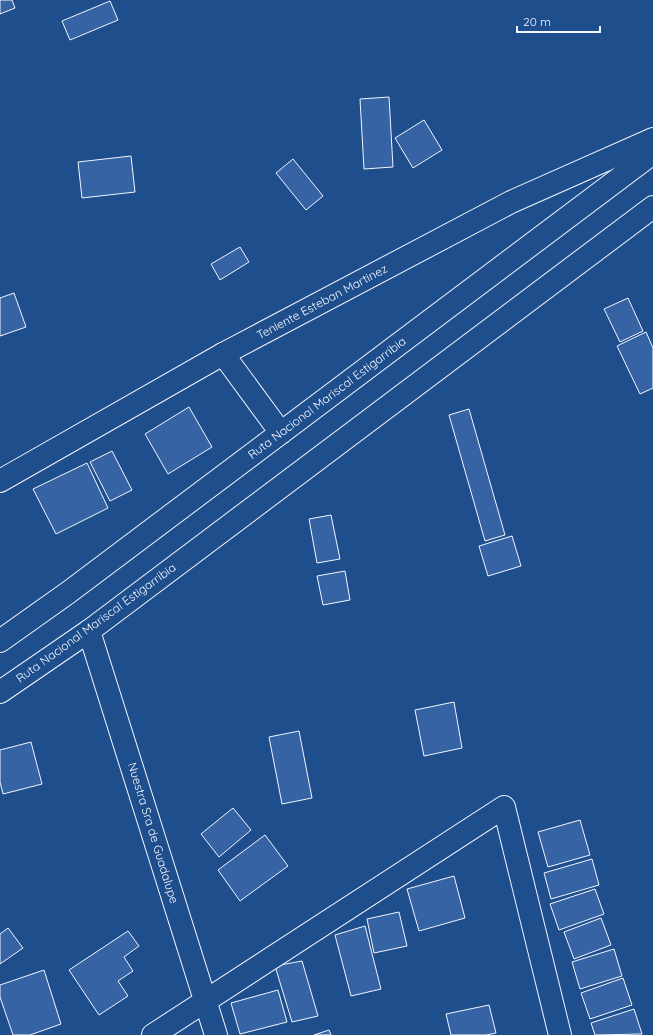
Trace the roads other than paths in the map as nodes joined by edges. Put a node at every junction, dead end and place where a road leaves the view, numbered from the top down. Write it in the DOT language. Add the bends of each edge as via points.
graph roads {
  1 [pos="653,138"];
  2 [pos="653,153"];
  3 [pos="653,207"];
  4 [pos="223,354"];
  5 [pos="281,433"];
  6 [pos="0,481"];
  7 [pos="89,631"];
  8 [pos="0,641"];
  9 [pos="0,692"];
  10 [pos="206,1001"];
  11 [pos="153,1035"];
  12 [pos="216,1035"];
  13 [pos="560,1035"];
  1 -- 4 [label="main road, Teniente Esteban Martinez" via="511,202"];
  2 -- 5 [label="main road, Ruta Nacional Mariscal Estigarribia"];
  3 -- 7 [label="main road, Ruta Nacional Mariscal Estigarribia"];
  4 -- 5 [label="main road"];
  4 -- 6 [label="main road, Teniente Esteban Martinez"];
  5 -- 8 [label="main road, Ruta Nacional Mariscal Estigarribia"];
  7 -- 9 [label="main road, Ruta Nacional Mariscal Estigarribia"];
  7 -- 10 [label="main road, Nuestra Sra de Guadalupe"];
  10 -- 11 [label="main road"];
  10 -- 12 [label="main road, Nuestra Sra de Guadalupe"];
  10 -- 13 [label="main road" via="504,807"];
}
